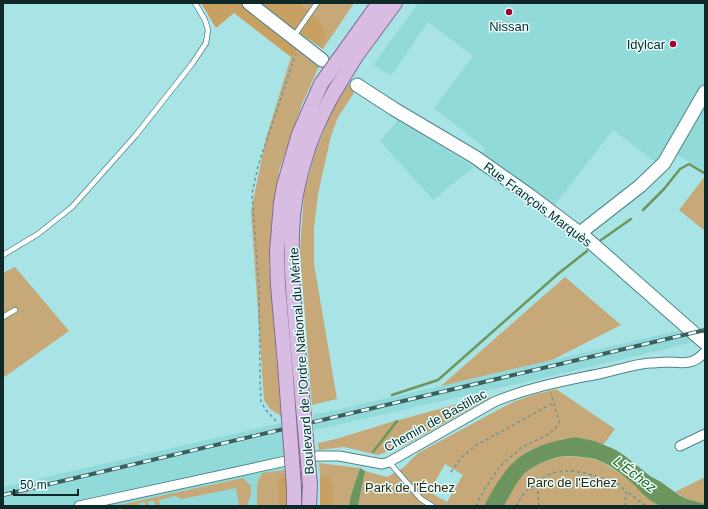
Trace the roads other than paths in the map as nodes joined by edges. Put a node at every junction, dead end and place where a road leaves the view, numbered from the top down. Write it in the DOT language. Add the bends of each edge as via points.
graph roads {
  1 [pos="195,3"];
  2 [pos="249,3"];
  3 [pos="317,3"];
  4 [pos="379,3"];
  5 [pos="395,3"];
  6 [pos="297,40"];
  7 [pos="351,52"];
  8 [pos="322,60"];
  9 [pos="357,85"];
  10 [pos="705,92"];
  11 [pos="581,234"];
  12 [pos="3,255"];
  13 [pos="15,310"];
  14 [pos="3,317"];
  15 [pos="705,343"];
  16 [pos="705,352"];
  17 [pos="292,362"];
  18 [pos="705,434"];
  19 [pos="680,446"];
  20 [pos="388,462"];
  21 [pos="79,506"];
  22 [pos="294,506"];
  23 [pos="309,506"];
  24 [pos="432,506"];
  1 -- 12 [label="lane" via="208,30 206,43 192,64 136,135 72,207 38,234"];
  2 -- 6 [label="street"];
  3 -- 6 [label="lane"];
  4 -- 7 [label="main road, Boulevard de l'Ordre National du Mérite"];
  5 -- 7 [label="main road, Boulevard de l'Ordre National du Mérite"];
  6 -- 8 [label="street"];
  7 -- 17 [label="main road, Boulevard de l'Ordre National du Mérite, bridge" via="318,122 298,184 293,214"];
  7 -- 17 [label="main road, Boulevard de l'Ordre National du Mérite, bridge" via="321,84 299,134 284,186 277,252 278,286"];
  9 -- 11 [label="street, Rue François Marquès" via="475,157"];
  10 -- 11 [label="street" via="664,163"];
  11 -- 15 [label="street, Rue François Marquès"];
  13 -- 14 [label="lane"];
  16 -- 20 [label="street, Chemin de Bastillac" via="692,362 649,363 511,395"];
  17 -- 22 [label="main road, Boulevard de l'Ordre National du Mérite, bridge"];
  17 -- 23 [label="main road, Boulevard de l'Ordre National du Mérite, bridge" via="310,485"];
  18 -- 19 [label="street"];
  20 -- 21 [label="street, Chemin de Bastillac" via="375,464 339,456 317,456"];
  20 -- 24 [label="lane" via="421,499"];
}
